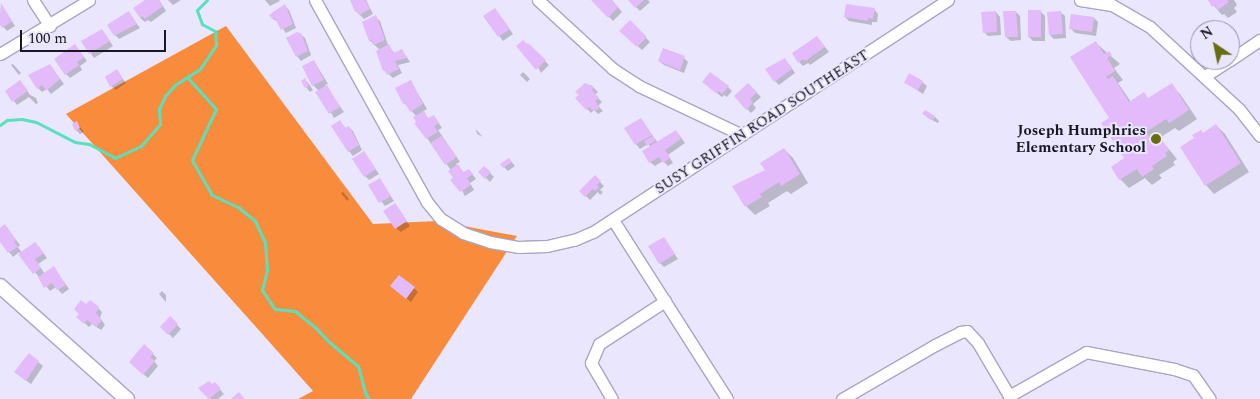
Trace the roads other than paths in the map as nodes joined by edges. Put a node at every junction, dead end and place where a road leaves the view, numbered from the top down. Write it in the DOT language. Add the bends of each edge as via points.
graph roads {
  1 [pos="33,0"];
  2 [pos="89,0"];
  3 [pos="315,0"];
  4 [pos="538,0"];
  5 [pos="948,0"];
  6 [pos="1080,0"];
  7 [pos="50,26"];
  8 [pos="1260,40"];
  9 [pos="1240,53"];
  10 [pos="0,54"];
  11 [pos="1214,70"];
  12 [pos="1205,76"];
  13 [pos="742,135"];
  14 [pos="1260,136"];
  15 [pos="613,220"];
  16 [pos="0,286"];
  17 [pos="665,301"];
  18 [pos="1010,397"];
  19 [pos="127,399"];
  20 [pos="612,399"];
  21 [pos="727,399"];
  22 [pos="842,399"];
  23 [pos="1210,399"];
  1 -- 7 [label="street"];
  2 -- 7 [label="street"];
  3 -- 15 [label="street, SUSY GRIFFIN ROAD SOUTHEAST" via="428,202 441,218 463,233 518,247 547,246 574,240"];
  4 -- 13 [label="street" via="613,69 639,86"];
  5 -- 13 [label="street, SUSY GRIFFIN ROAD SOUTHEAST"];
  6 -- 12 [label="street" via="1112,5 1130,14 1150,27"];
  7 -- 10 [label="street"];
  8 -- 9 [label="street"];
  11 -- 12 [label="street"];
  12 -- 14 [label="street" via="1239,109"];
  13 -- 15 [label="street, SUSY GRIFFIN ROAD SOUTHEAST"];
  15 -- 17 [label="street"];
  16 -- 19 [label="street"];
  17 -- 20 [label="street" via="599,344 591,363"];
  17 -- 21 [label="street"];
  18 -- 22 [label="street" via="978,343 967,331 934,345"];
  18 -- 23 [label="street" via="1086,352 1192,375"];
}
